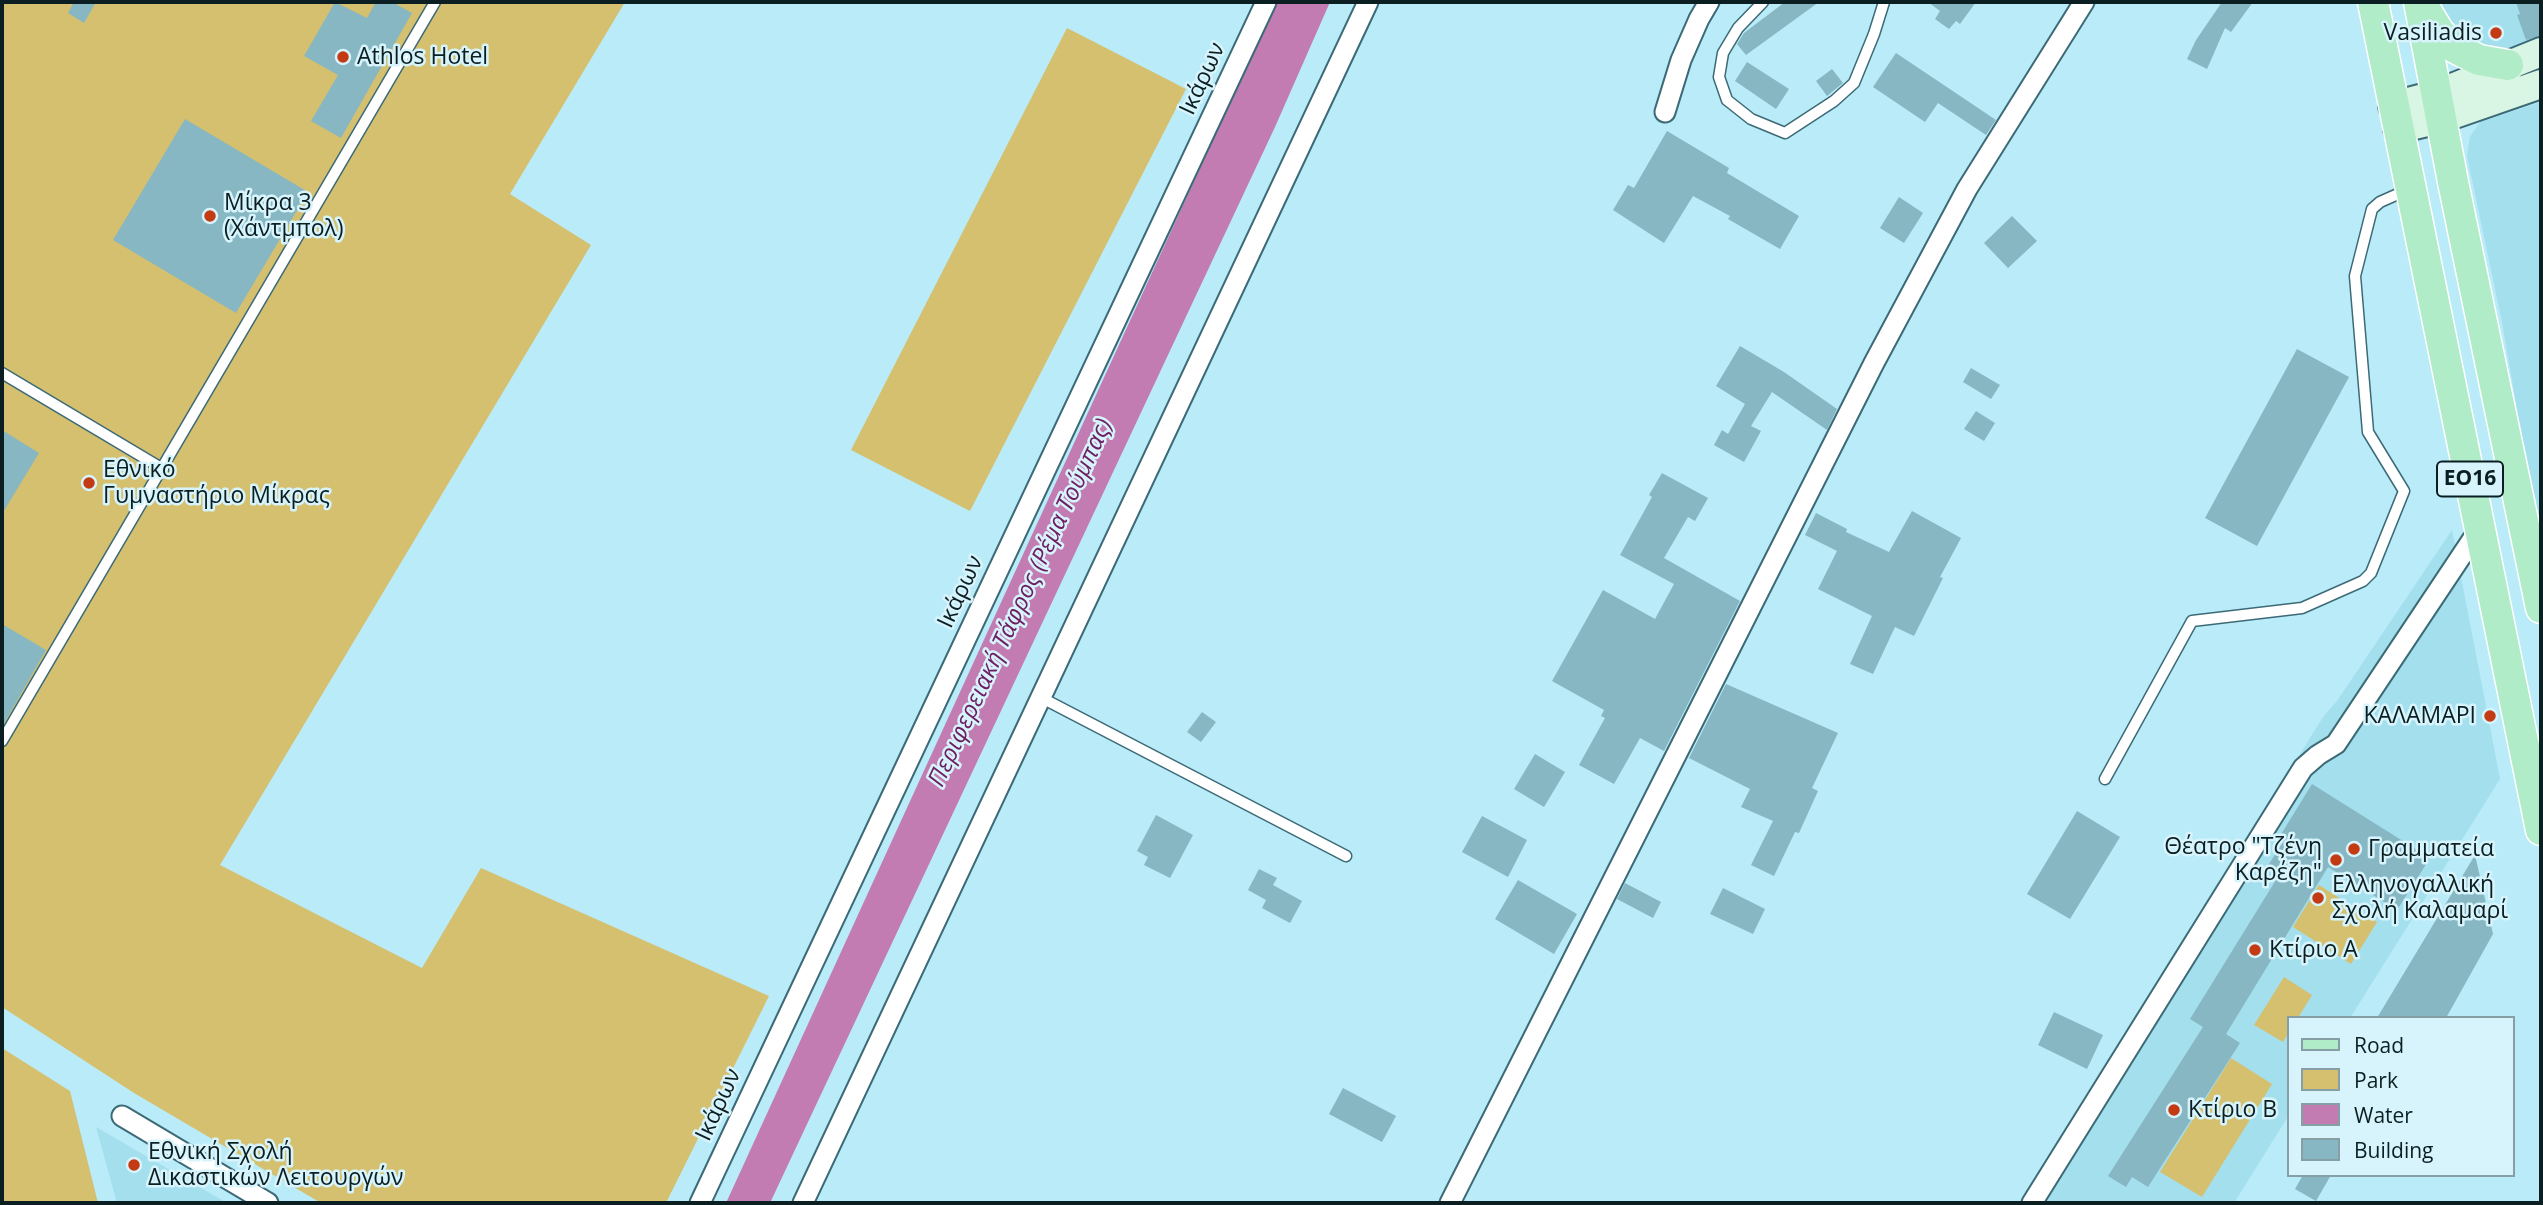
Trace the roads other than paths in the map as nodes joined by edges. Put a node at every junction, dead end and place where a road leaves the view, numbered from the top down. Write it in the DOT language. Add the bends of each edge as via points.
graph roads {
  1 [pos="435,2"];
  2 [pos="1266,2"];
  3 [pos="1368,2"];
  4 [pos="1709,2"];
  5 [pos="1763,2"];
  6 [pos="1884,2"];
  7 [pos="2084,2"];
  8 [pos="2373,2"];
  9 [pos="2420,2"];
  10 [pos="2541,52"];
  11 [pos="2508,65"];
  12 [pos="2541,84"];
  13 [pos="2438,107"];
  14 [pos="1665,112"];
  15 [pos="2395,117"];
  16 [pos="2410,189"];
  17 [pos="2,373"];
  18 [pos="163,469"];
  19 [pos="2480,528"];
  20 [pos="2541,608"];
  21 [pos="1040,697"];
  22 [pos="2,741"];
  23 [pos="2105,779"];
  24 [pos="2541,830"];
  25 [pos="1346,856"];
  26 [pos="122,1116"];
  27 [pos="268,1203"];
  28 [pos="700,1203"];
  29 [pos="803,1203"];
  30 [pos="1450,1203"];
  31 [pos="2032,1203"];
  1 -- 18 [label="lane"];
  2 -- 28 [label="street, Ικάρων"];
  3 -- 21 [label="street"];
  4 -- 14 [label="street" via="1681,60"];
  5 -- 6 [label="lane" via="1738,28 1723,53 1719,77 1727,100 1751,119 1785,133 1854,83"];
  7 -- 30 [label="street" via="1967,189 1874,363"];
  8 -- 15 [label="main road, ΕΟ16"];
  9 -- 11 [label="main road" via="2455,48 2479,60"];
  9 -- 13 [label="main road, ΕΟ16"];
  10 -- 11 [label="street"];
  11 -- 13 [label="street"];
  12 -- 13 [label="street"];
  13 -- 15 [label="street"];
  13 -- 20 [label="main road, ΕΟ16"];
  15 -- 16 [label="main road, ΕΟ16"];
  16 -- 19 [label="main road, ΕΟ16"];
  16 -- 23 [label="lane" via="2372,209 2355,276 2368,432 2404,491 2371,573 2363,581 2302,608 2192,621"];
  17 -- 18 [label="lane"];
  18 -- 22 [label="lane"];
  19 -- 24 [label="main road, ΕΟ16"];
  19 -- 31 [label="street" via="2336,744 2303,768"];
  21 -- 25 [label="lane"];
  21 -- 29 [label="street"];
  26 -- 27 [label="street"];
}
